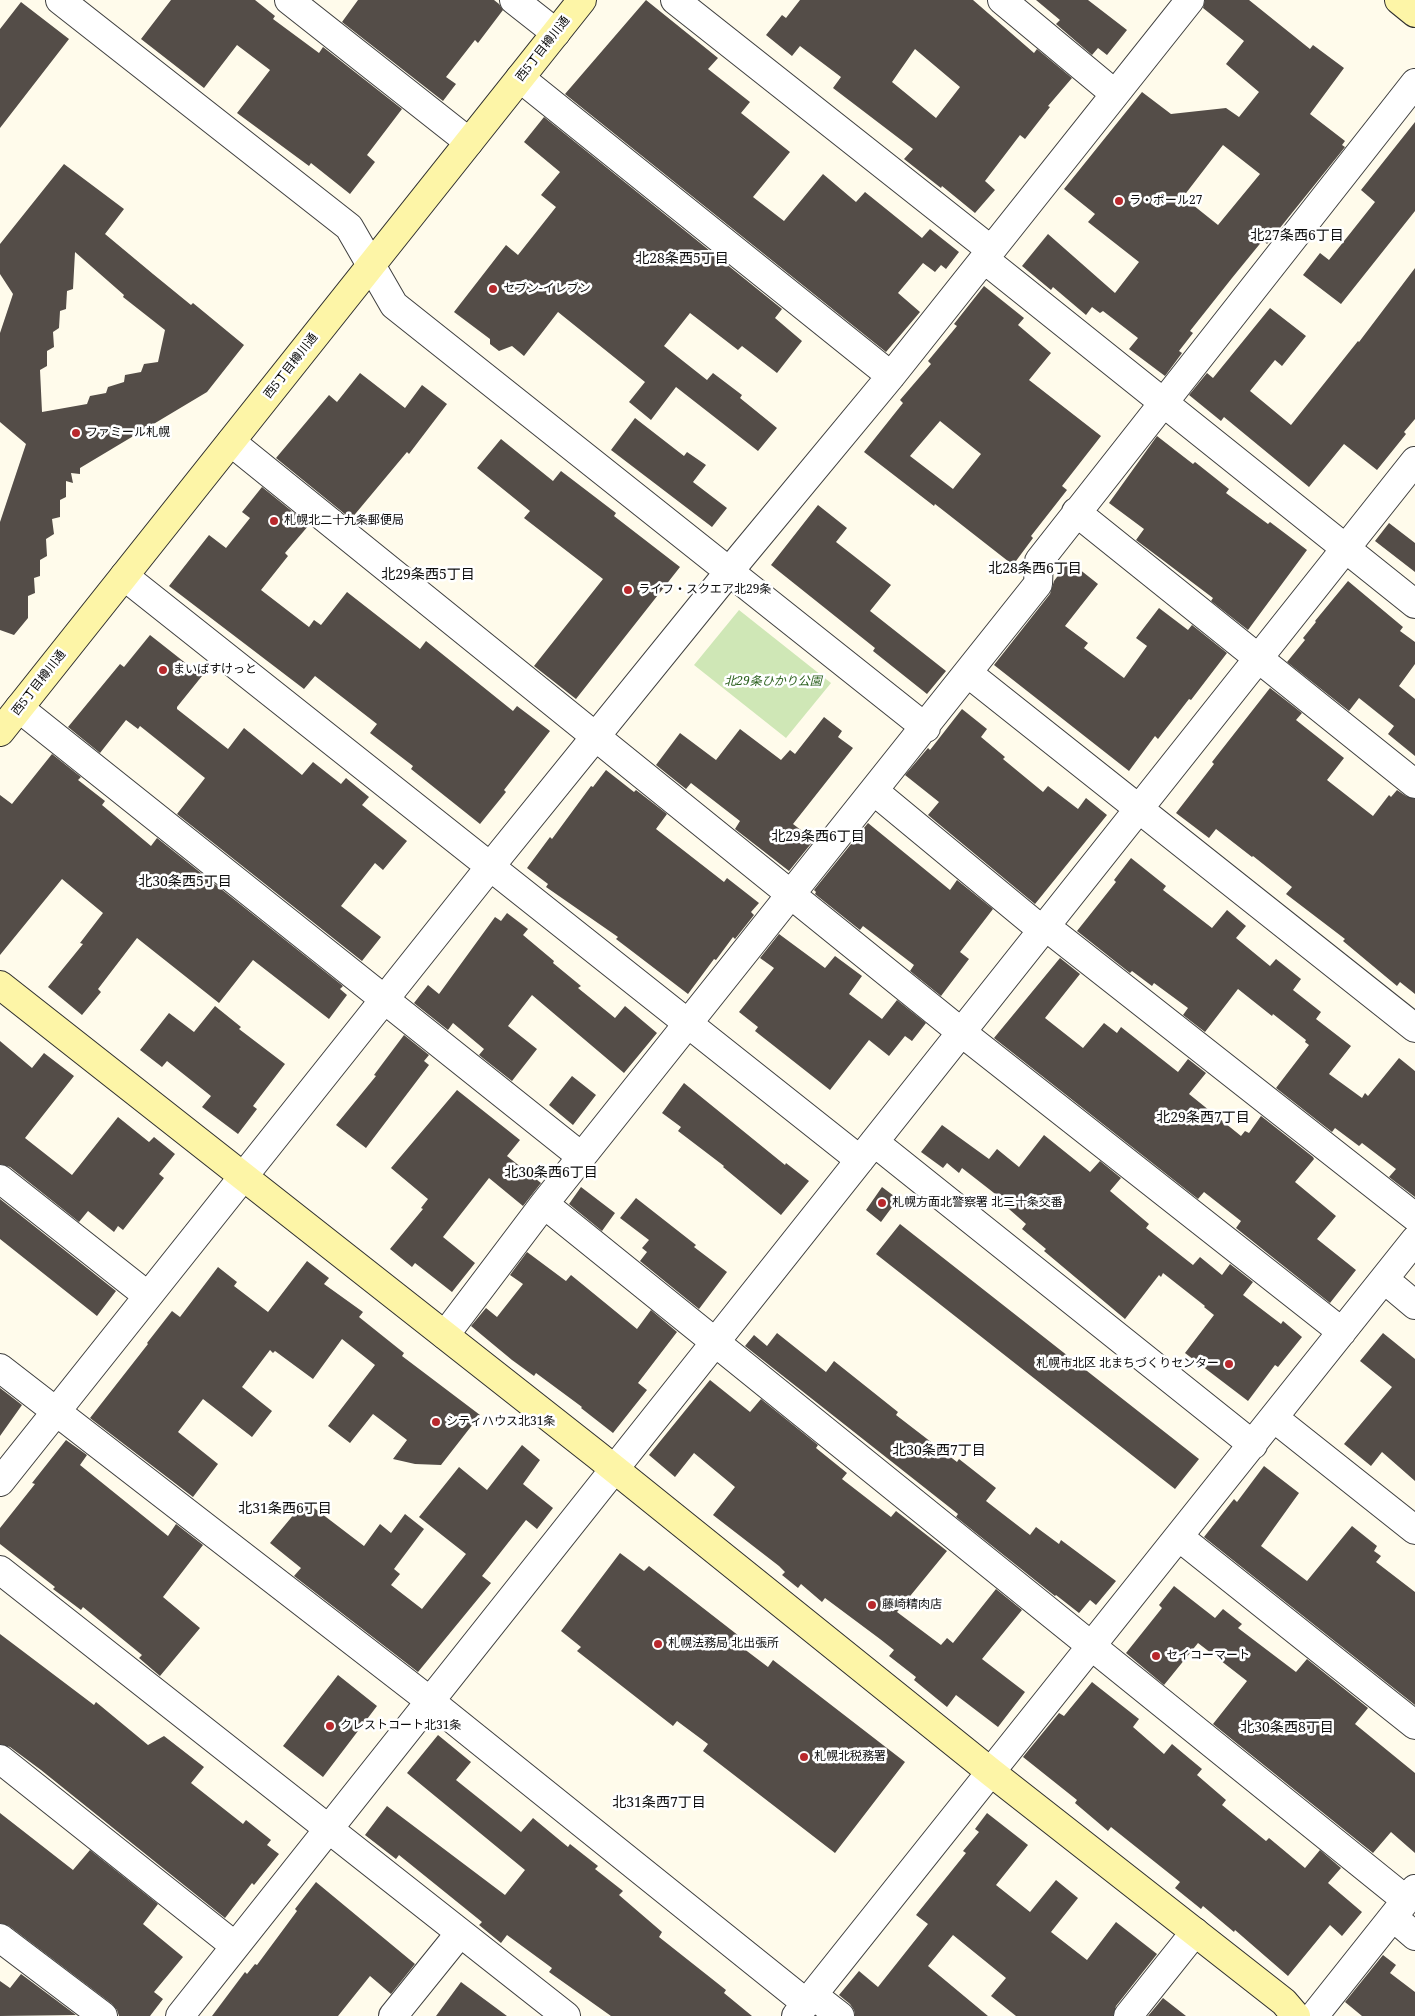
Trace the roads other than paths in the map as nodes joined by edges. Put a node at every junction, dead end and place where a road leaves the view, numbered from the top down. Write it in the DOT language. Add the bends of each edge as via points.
graph roads {
  1 [pos="60,0"];
  2 [pos="289,0"];
  3 [pos="514,0"];
  4 [pos="582,0"];
  5 [pos="675,0"];
  6 [pos="1002,0"];
  7 [pos="1190,0"];
  8 [pos="1399,0"];
  9 [pos="1415,13"];
  10 [pos="556,33"];
  11 [pos="520,78"];
  12 [pos="1415,83"];
  13 [pos="1115,94"];
  14 [pos="469,142"];
  15 [pos="987,255"];
  16 [pos="371,266"];
  17 [pos="891,376"];
  18 [pos="1164,402"];
  19 [pos="230,442"];
  20 [pos="1415,460"];
  21 [pos="1076,512"];
  22 [pos="1346,548"];
  23 [pos="729,572"];
  24 [pos="124,576"];
  25 [pos="1415,604"];
  26 [pos="1258,657"];
  27 [pos="969,674"];
  28 [pos="19,708"];
  29 [pos="926,728"];
  30 [pos="0,732"];
  31 [pos="595,737"];
  32 [pos="1415,784"];
  33 [pos="874,791"];
  34 [pos="1138,808"];
  35 [pos="489,868"];
  36 [pos="791,896"];
  37 [pos="1043,928"];
  38 [pos="0,985"];
  39 [pos="383,1000"];
  40 [pos="688,1025"];
  41 [pos="1415,1028"];
  42 [pos="961,1032"];
  43 [pos="867,1151"];
  44 [pos="582,1157"];
  45 [pos="244,1175"];
  46 [pos="0,1179"];
  47 [pos="544,1204"];
  48 [pos="1415,1218"];
  49 [pos="1415,1240"];
  50 [pos="1384,1279"];
  51 [pos="148,1296"];
  52 [pos="1415,1305"];
  53 [pos="1342,1332"];
  54 [pos="445,1334"];
  55 [pos="714,1343"];
  56 [pos="0,1368"];
  57 [pos="55,1412"];
  58 [pos="1274,1418"];
  59 [pos="1253,1444"];
  60 [pos="615,1469"];
  61 [pos="0,1482"];
  62 [pos="1415,1530"];
  63 [pos="1179,1538"];
  64 [pos="0,1570"];
  65 [pos="1092,1647"];
  66 [pos="430,1701"];
  67 [pos="1415,1725"];
  68 [pos="0,1759"];
  69 [pos="992,1772"];
  70 [pos="328,1829"];
  71 [pos="1405,1902"];
  72 [pos="1195,1932"];
  73 [pos="460,1933"];
  74 [pos="1415,1936"];
  75 [pos="0,1938"];
  76 [pos="235,1946"];
  77 [pos="805,2004"];
  78 [pos="103,2016"];
  79 [pos="180,2016"];
  80 [pos="393,2016"];
  81 [pos="566,2016"];
  82 [pos="840,2016"];
  83 [pos="1128,2016"];
  84 [pos="1296,2016"];
  85 [pos="1314,2016"];
  1 -- 16 [label="street" via="349,227"];
  2 -- 14 [label="street"];
  3 -- 10 [label="street"];
  4 -- 10 [label="street, 西5丁目樽川通"];
  5 -- 15 [label="street"];
  6 -- 13 [label="street"];
  7 -- 13 [label="street"];
  8 -- 9 [label="street"];
  10 -- 11 [label="street, 西5丁目樽川通"];
  11 -- 14 [label="street, 西5丁目樽川通"];
  11 -- 17 [label="street"];
  12 -- 18 [label="street"];
  13 -- 15 [label="street"];
  14 -- 16 [label="street, 西5丁目樽川通"];
  15 -- 17 [label="street"];
  15 -- 18 [label="street"];
  16 -- 19 [label="street, 西5丁目樽川通"];
  16 -- 23 [label="street" via="394,305"];
  17 -- 23 [label="street"];
  18 -- 21 [label="street"];
  18 -- 22 [label="street"];
  19 -- 24 [label="street, 西5丁目樽川通"];
  19 -- 31 [label="street"];
  20 -- 22 [label="street"];
  21 -- 26 [label="street"];
  21 -- 27 [label="street" via="1039,560 1038,584"];
  22 -- 25 [label="street"];
  22 -- 26 [label="street"];
  23 -- 29 [label="street"];
  23 -- 31 [label="street"];
  24 -- 28 [label="street, 西5丁目樽川通"];
  24 -- 35 [label="street"];
  26 -- 32 [label="street"];
  26 -- 34 [label="street"];
  27 -- 29 [label="street"];
  27 -- 34 [label="street"];
  28 -- 30 [label="street, 西5丁目樽川通"];
  28 -- 39 [label="street"];
  29 -- 33 [label="street"];
  31 -- 35 [label="street"];
  31 -- 36 [label="street"];
  33 -- 36 [label="street"];
  33 -- 37 [label="street"];
  34 -- 37 [label="street"];
  34 -- 41 [label="street"];
  35 -- 39 [label="street"];
  35 -- 40 [label="street"];
  36 -- 40 [label="street"];
  36 -- 42 [label="street"];
  37 -- 42 [label="street"];
  37 -- 48 [label="street"];
  38 -- 45 [label="street"];
  39 -- 44 [label="street"];
  39 -- 45 [label="street"];
  40 -- 43 [label="street"];
  40 -- 44 [label="street"];
  42 -- 43 [label="street"];
  42 -- 53 [label="street"];
  43 -- 55 [label="street"];
  43 -- 59 [label="street"];
  44 -- 47 [label="street"];
  45 -- 51 [label="street"];
  45 -- 54 [label="street"];
  46 -- 51 [label="street"];
  47 -- 54 [label="street"];
  47 -- 55 [label="street"];
  49 -- 50 [label="street"];
  50 -- 52 [label="street"];
  50 -- 53 [label="street"];
  51 -- 57 [label="street"];
  53 -- 58 [label="street"];
  54 -- 60 [label="street"];
  55 -- 60 [label="street"];
  55 -- 65 [label="street"];
  56 -- 57 [label="street"];
  57 -- 61 [label="street"];
  57 -- 66 [label="street"];
  58 -- 59 [label="street"];
  58 -- 62 [label="street"];
  59 -- 63 [label="street"];
  60 -- 66 [label="street"];
  60 -- 69 [label="street"];
  63 -- 65 [label="street"];
  63 -- 67 [label="street"];
  64 -- 70 [label="street"];
  65 -- 69 [label="street"];
  65 -- 71 [label="street"];
  66 -- 70 [label="street"];
  66 -- 77 [label="street"];
  68 -- 76 [label="street"];
  69 -- 72 [label="street"];
  69 -- 77 [label="street"];
  70 -- 73 [label="street"];
  70 -- 76 [label="street"];
  71 -- 74 [label="street"];
  71 -- 85 [label="street"];
  72 -- 83 [label="street"];
  72 -- 84 [label="street" via="1284,2002"];
  73 -- 80 [label="street"];
  73 -- 81 [label="street"];
  75 -- 78 [label="street"];
  76 -- 79 [label="street"];
  77 -- 82 [label="street"];
}
